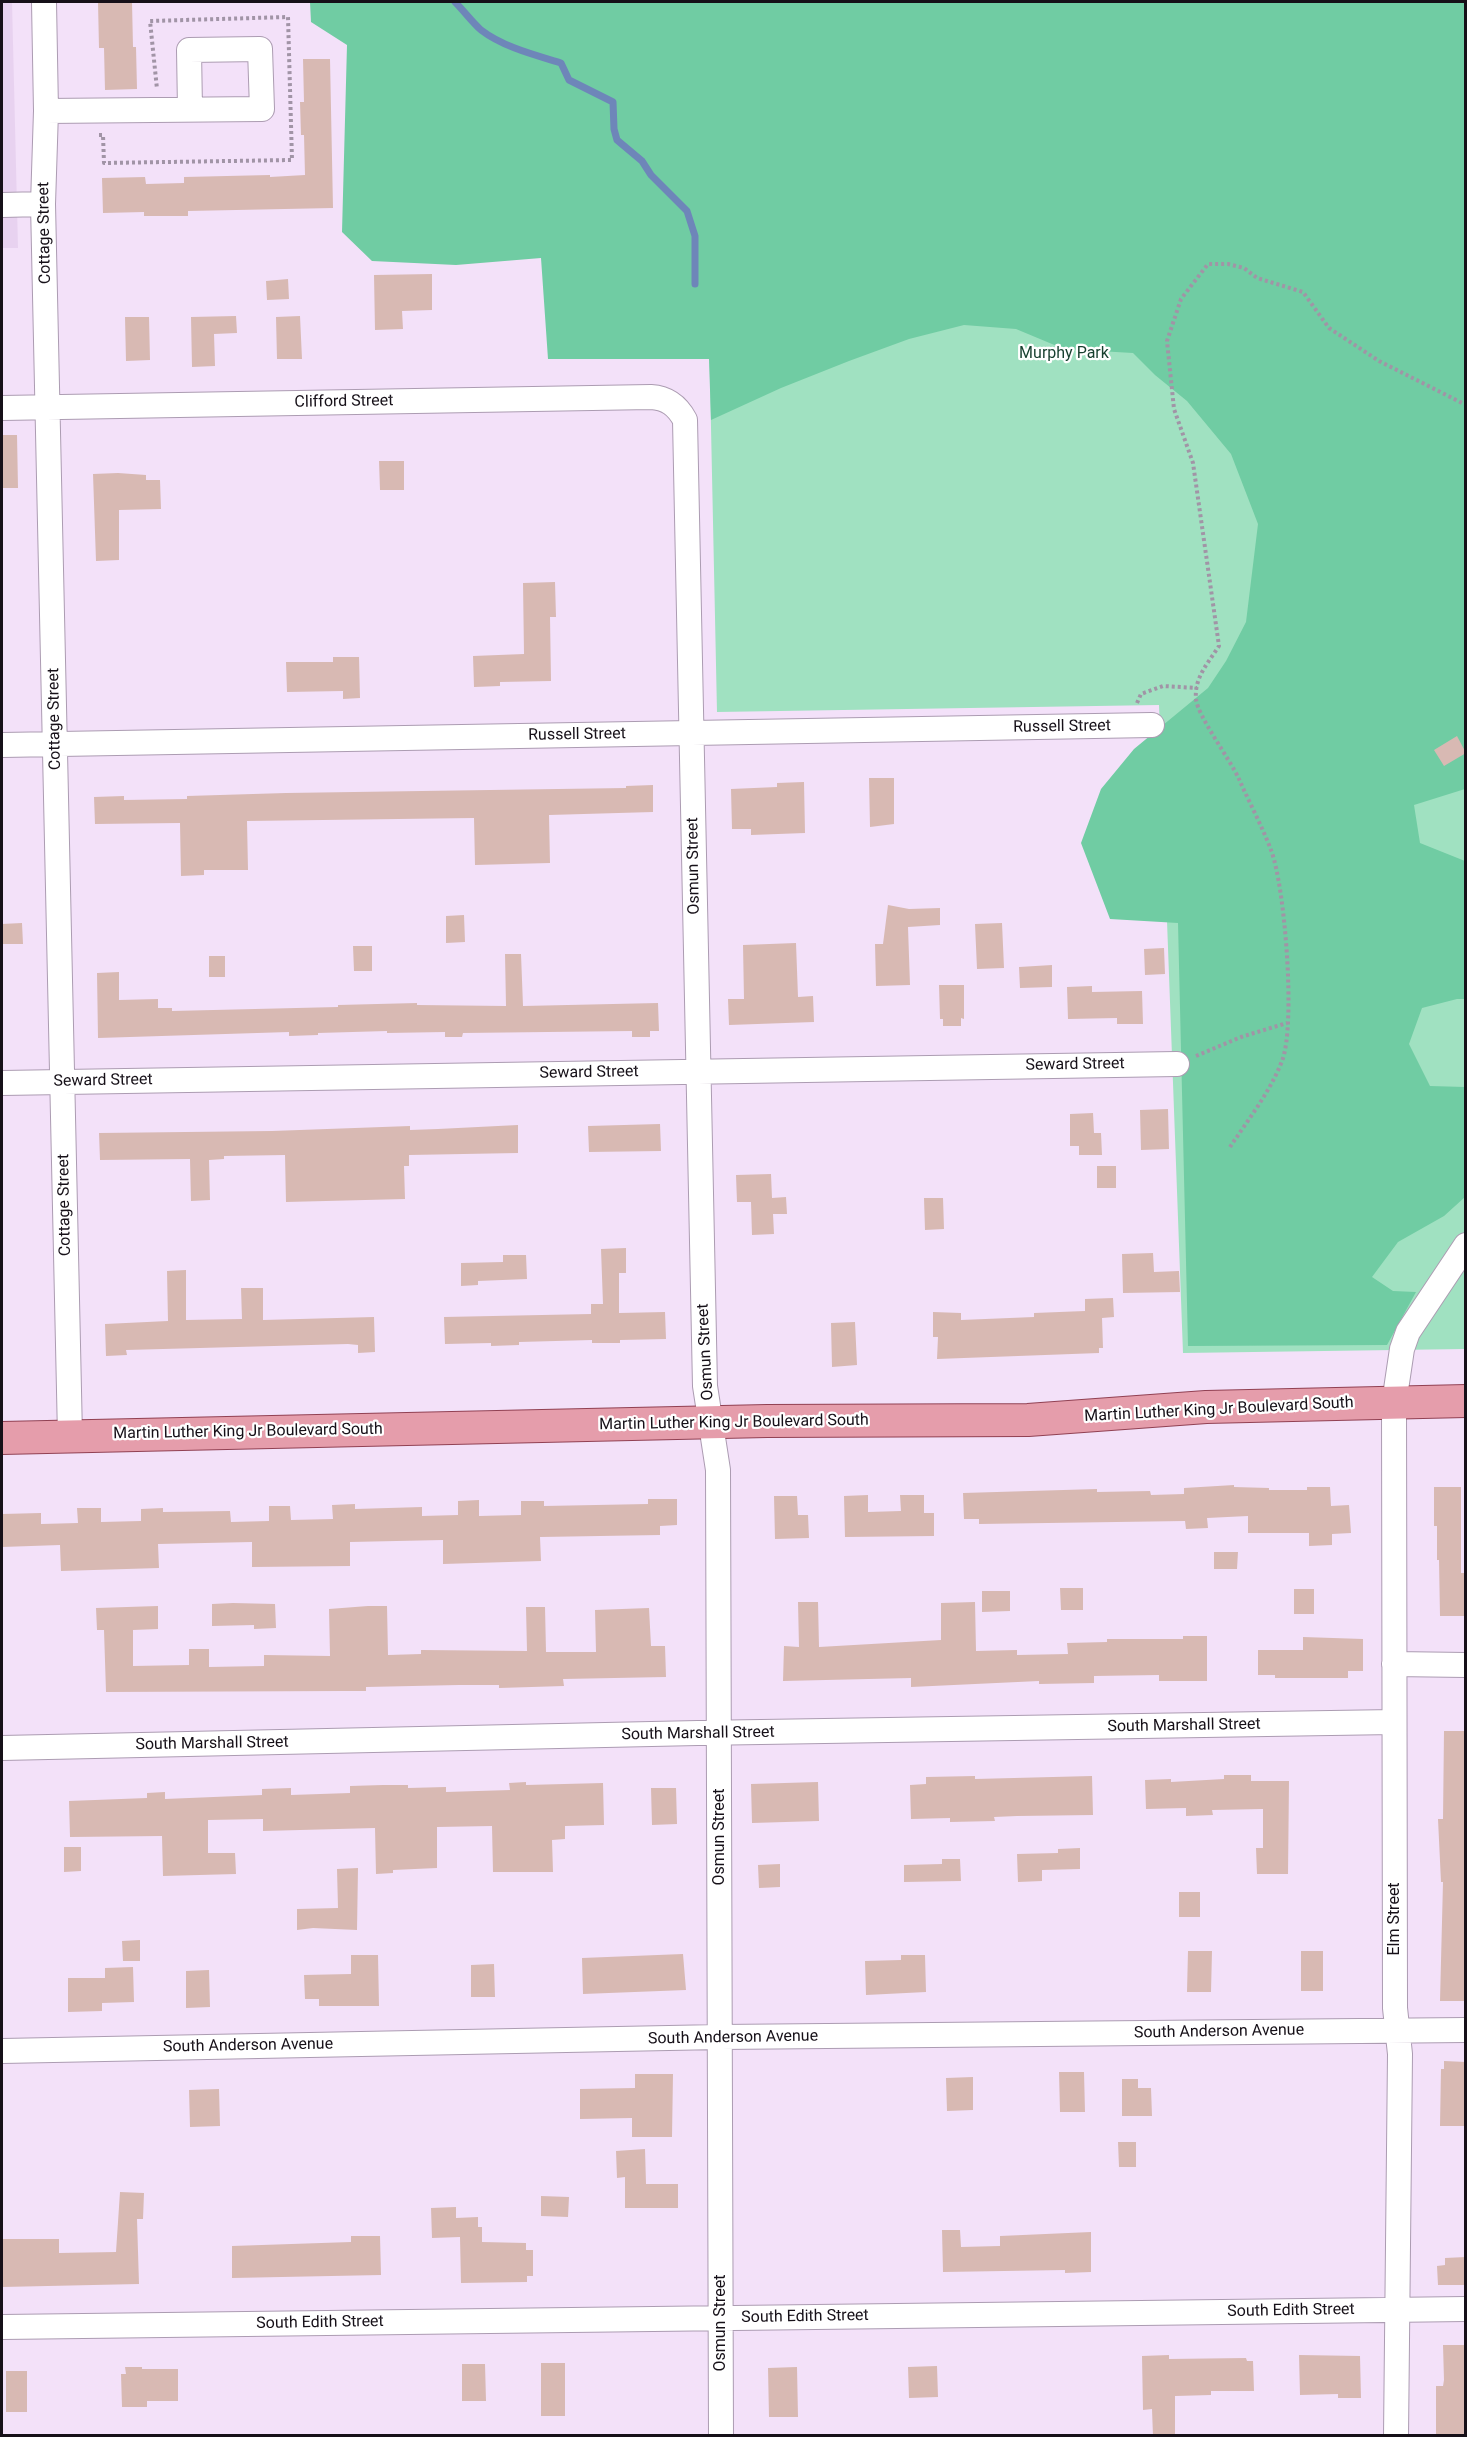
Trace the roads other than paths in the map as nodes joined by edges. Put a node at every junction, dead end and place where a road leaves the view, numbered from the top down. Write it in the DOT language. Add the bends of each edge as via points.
graph roads {
  1 [pos="44,2"];
  2 [pos="190,109"];
  3 [pos="46,111"];
  4 [pos="43,204"];
  5 [pos="2,205"];
  6 [pos="48,407"];
  7 [pos="2,408"];
  8 [pos="681,413"];
  9 [pos="1152,725"];
  10 [pos="692,733"];
  11 [pos="55,744"];
  12 [pos="2,745"];
  13 [pos="1177,1064"];
  14 [pos="699,1072"];
  15 [pos="63,1082"];
  16 [pos="2,1083"];
  17 [pos="1465,1249"];
  18 [pos="1466,1401"];
  19 [pos="1394,1403"];
  20 [pos="711,1423"];
  21 [pos="70,1436"];
  22 [pos="2,1438"];
  23 [pos="1394,1664"];
  24 [pos="1466,1665"];
  25 [pos="1395,1722"];
  26 [pos="720,1733"];
  27 [pos="2,1748"];
  28 [pos="1466,2030"];
  29 [pos="1397,2031"];
  30 [pos="720,2037"];
  31 [pos="2,2051"];
  32 [pos="1466,2309"];
  33 [pos="1397,2310"];
  34 [pos="722,2318"];
  35 [pos="2,2327"];
  36 [pos="721,2436"];
  37 [pos="1396,2436"];
  1 -- 3 [label="street, Cottage Street"];
  2 -- 3 [label="street"];
  3 -- 4 [label="street, Cottage Street"];
  4 -- 5 [label="street"];
  4 -- 6 [label="street, Cottage Street"];
  6 -- 7 [label="street, Clifford Street"];
  6 -- 8 [label="street, Clifford Street" via="651,397 668,400"];
  6 -- 11 [label="street, Cottage Street"];
  8 -- 10 [label="street, Osmun Street" via="686,433"];
  9 -- 10 [label="street, Russell Street"];
  10 -- 11 [label="street, Russell Street"];
  10 -- 14 [label="street, Osmun Street"];
  11 -- 12 [label="street, Russell Street"];
  11 -- 15 [label="street, Cottage Street"];
  13 -- 14 [label="street, Seward Street"];
  14 -- 15 [label="street, Seward Street"];
  14 -- 20 [label="street, Osmun Street" via="705,1386"];
  15 -- 16 [label="street, Seward Street"];
  15 -- 21 [label="street, Cottage Street"];
  17 -- 19 [label="street, Elm Street" via="1408,1332"];
  18 -- 19 [label="main road, Martin Luther King Jr Boulevard South"];
  19 -- 20 [label="main road, Martin Luther King Jr Boulevard South" via="1206,1407 1028,1420"];
  19 -- 23 [label="street, Elm Street"];
  20 -- 21 [label="main road, Martin Luther King Jr Boulevard South"];
  20 -- 26 [label="street, Osmun Street" via="718,1470"];
  21 -- 22 [label="main road, Martin Luther King Jr Boulevard South"];
  23 -- 24 [label="street"];
  23 -- 25 [label="street, Elm Street"];
  25 -- 26 [label="street, South Marshall Street"];
  25 -- 29 [label="street, Elm Street"];
  26 -- 27 [label="street, South Marshall Street"];
  26 -- 30 [label="street, Osmun Street"];
  28 -- 29 [label="street, South Anderson Avenue"];
  29 -- 30 [label="street, South Anderson Avenue"];
  29 -- 33 [label="street, Elm Street" via="1400,2054"];
  30 -- 31 [label="street, South Anderson Avenue"];
  30 -- 34 [label="street, Osmun Street"];
  32 -- 33 [label="street, South Edith Street"];
  33 -- 34 [label="street, South Edith Street"];
  33 -- 37 [label="street, Elm Street"];
  34 -- 35 [label="street, South Edith Street"];
  34 -- 36 [label="street, Osmun Street"];
}
